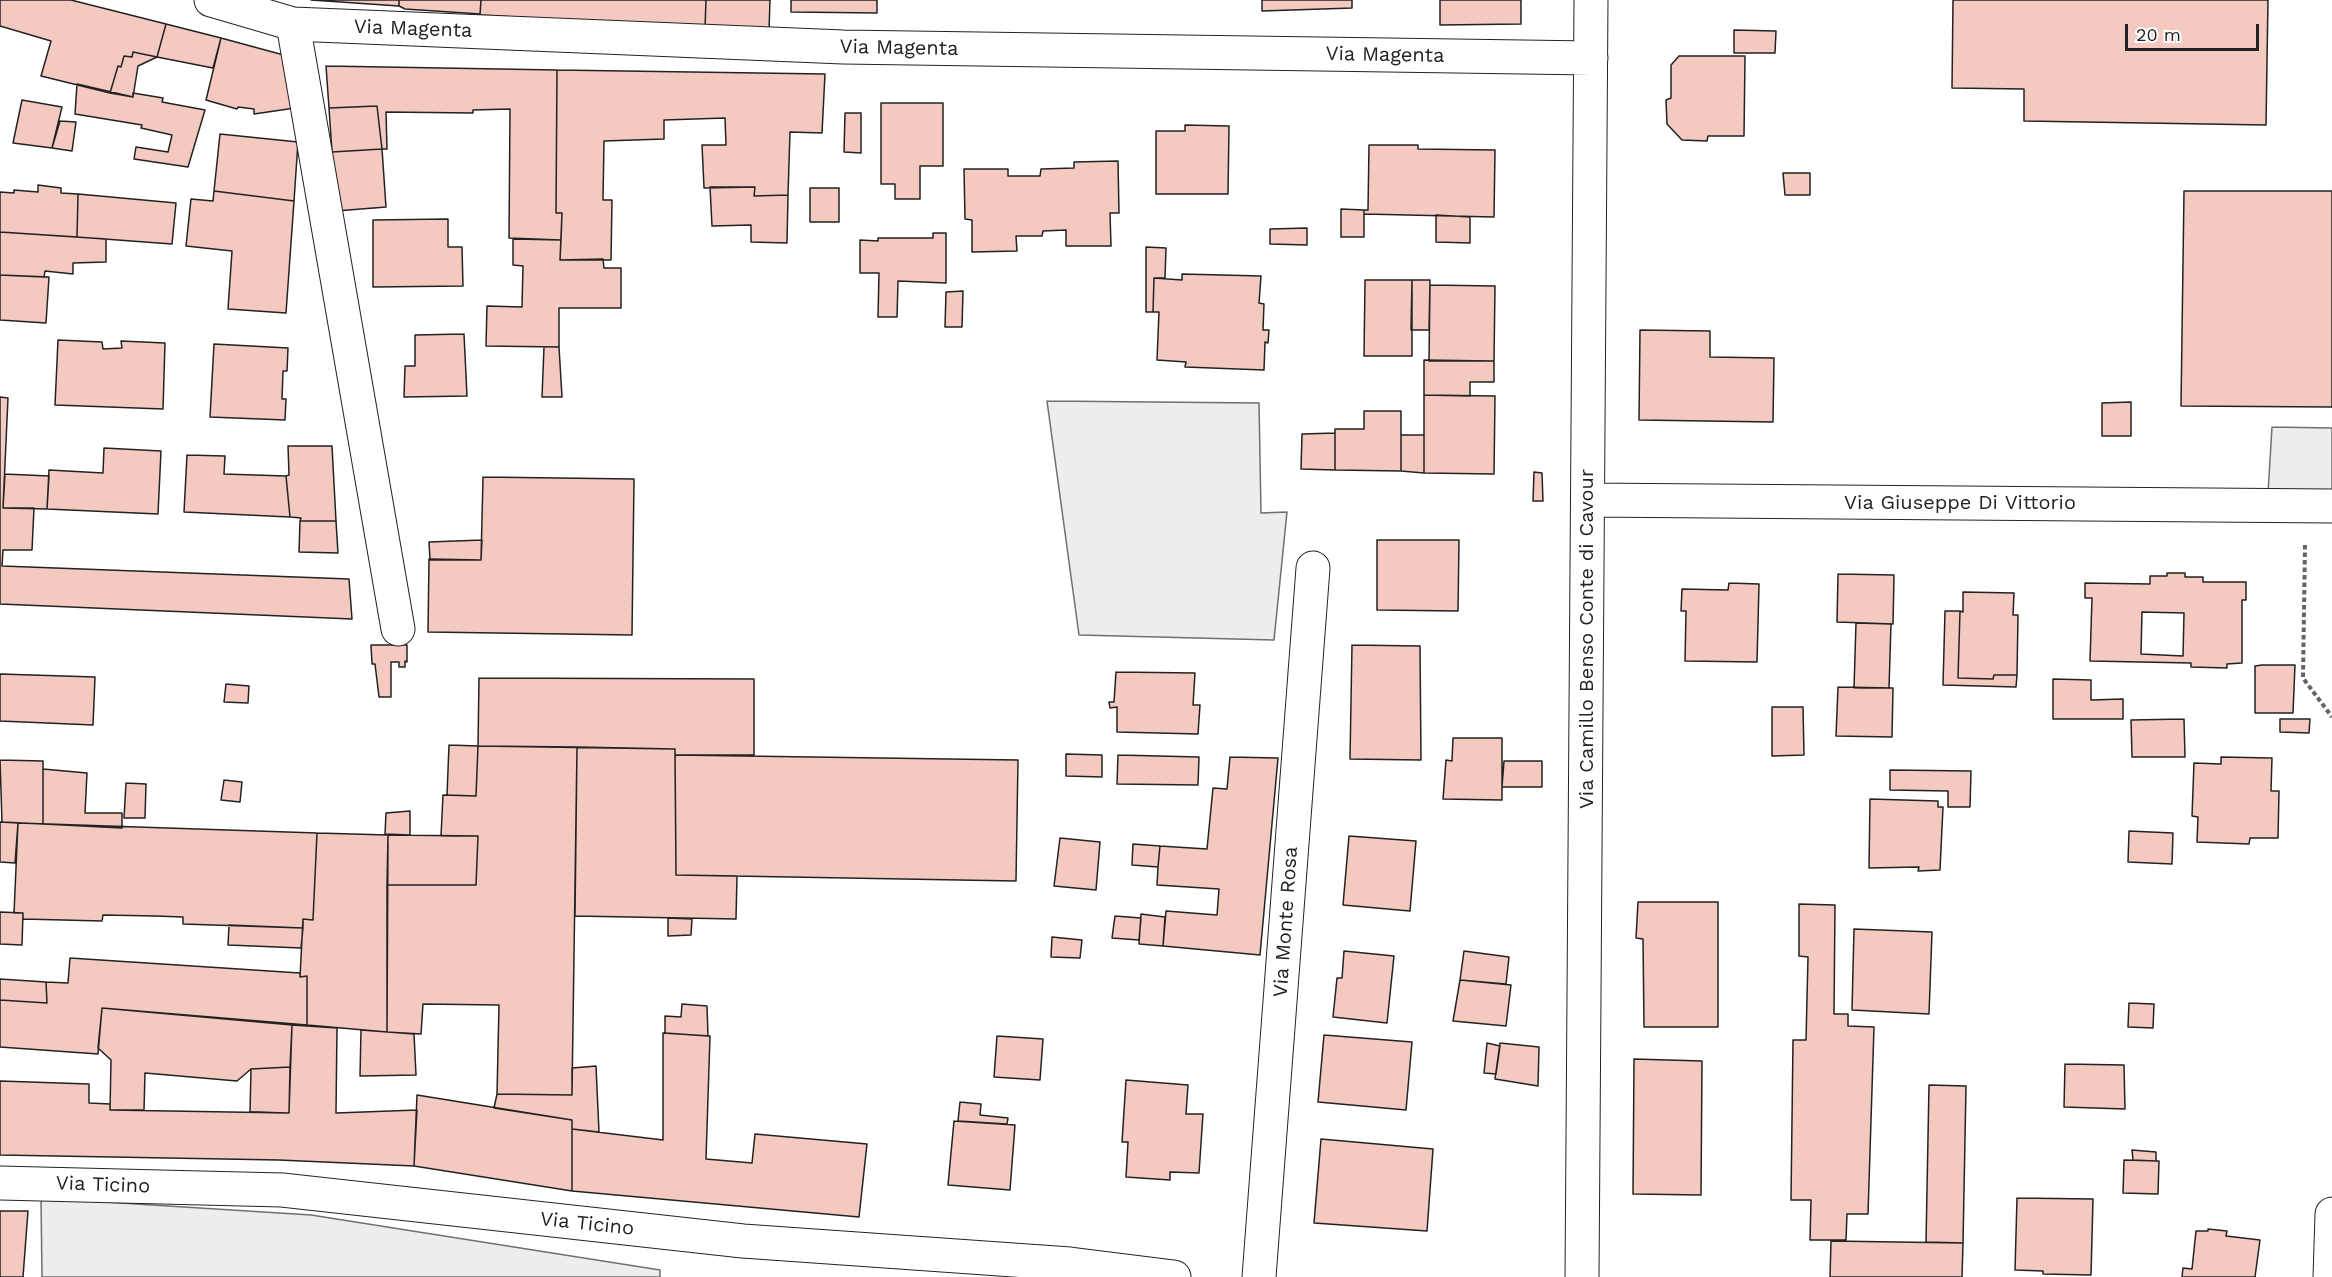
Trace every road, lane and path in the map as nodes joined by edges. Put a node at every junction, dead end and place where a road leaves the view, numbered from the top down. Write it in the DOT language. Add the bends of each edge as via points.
graph roads {
  1 [pos="1591,0"];
  2 [pos="229,3"];
  3 [pos="293,24"];
  4 [pos="1591,58"];
  5 [pos="1588,500"];
  6 [pos="2319,505"];
  7 [pos="1313,568"];
  8 [pos="398,629"];
  9 [pos="2332,717"];
  10 [pos="0,1183"];
  11 [pos="2332,1214"];
  12 [pos="1174,1277"];
  13 [pos="1259,1277"];
  14 [pos="1582,1277"];
  15 [pos="2330,1277"];
  1 -- 4 [label="street, Via Camillo Benso Conte di Cavour"];
  2 -- 3 [label="street, Via Magenta"];
  3 -- 4 [label="street, Via Magenta" via="843,47"];
  3 -- 8 [label="street"];
  4 -- 5 [label="street, Via Camillo Benso Conte di Cavour"];
  5 -- 6 [label="street, Via Giuseppe Di Vittorio"];
  5 -- 14 [label="street, Via Camillo Benso Conte di Cavour"];
  6 -- 9 [label="path" via="2303,678"];
  7 -- 13 [label="street, Via Monte Rosa"];
  10 -- 12 [label="street, Via Ticino" via="282,1190 743,1240 1070,1264"];
  11 -- 15 [label="street"];
}
